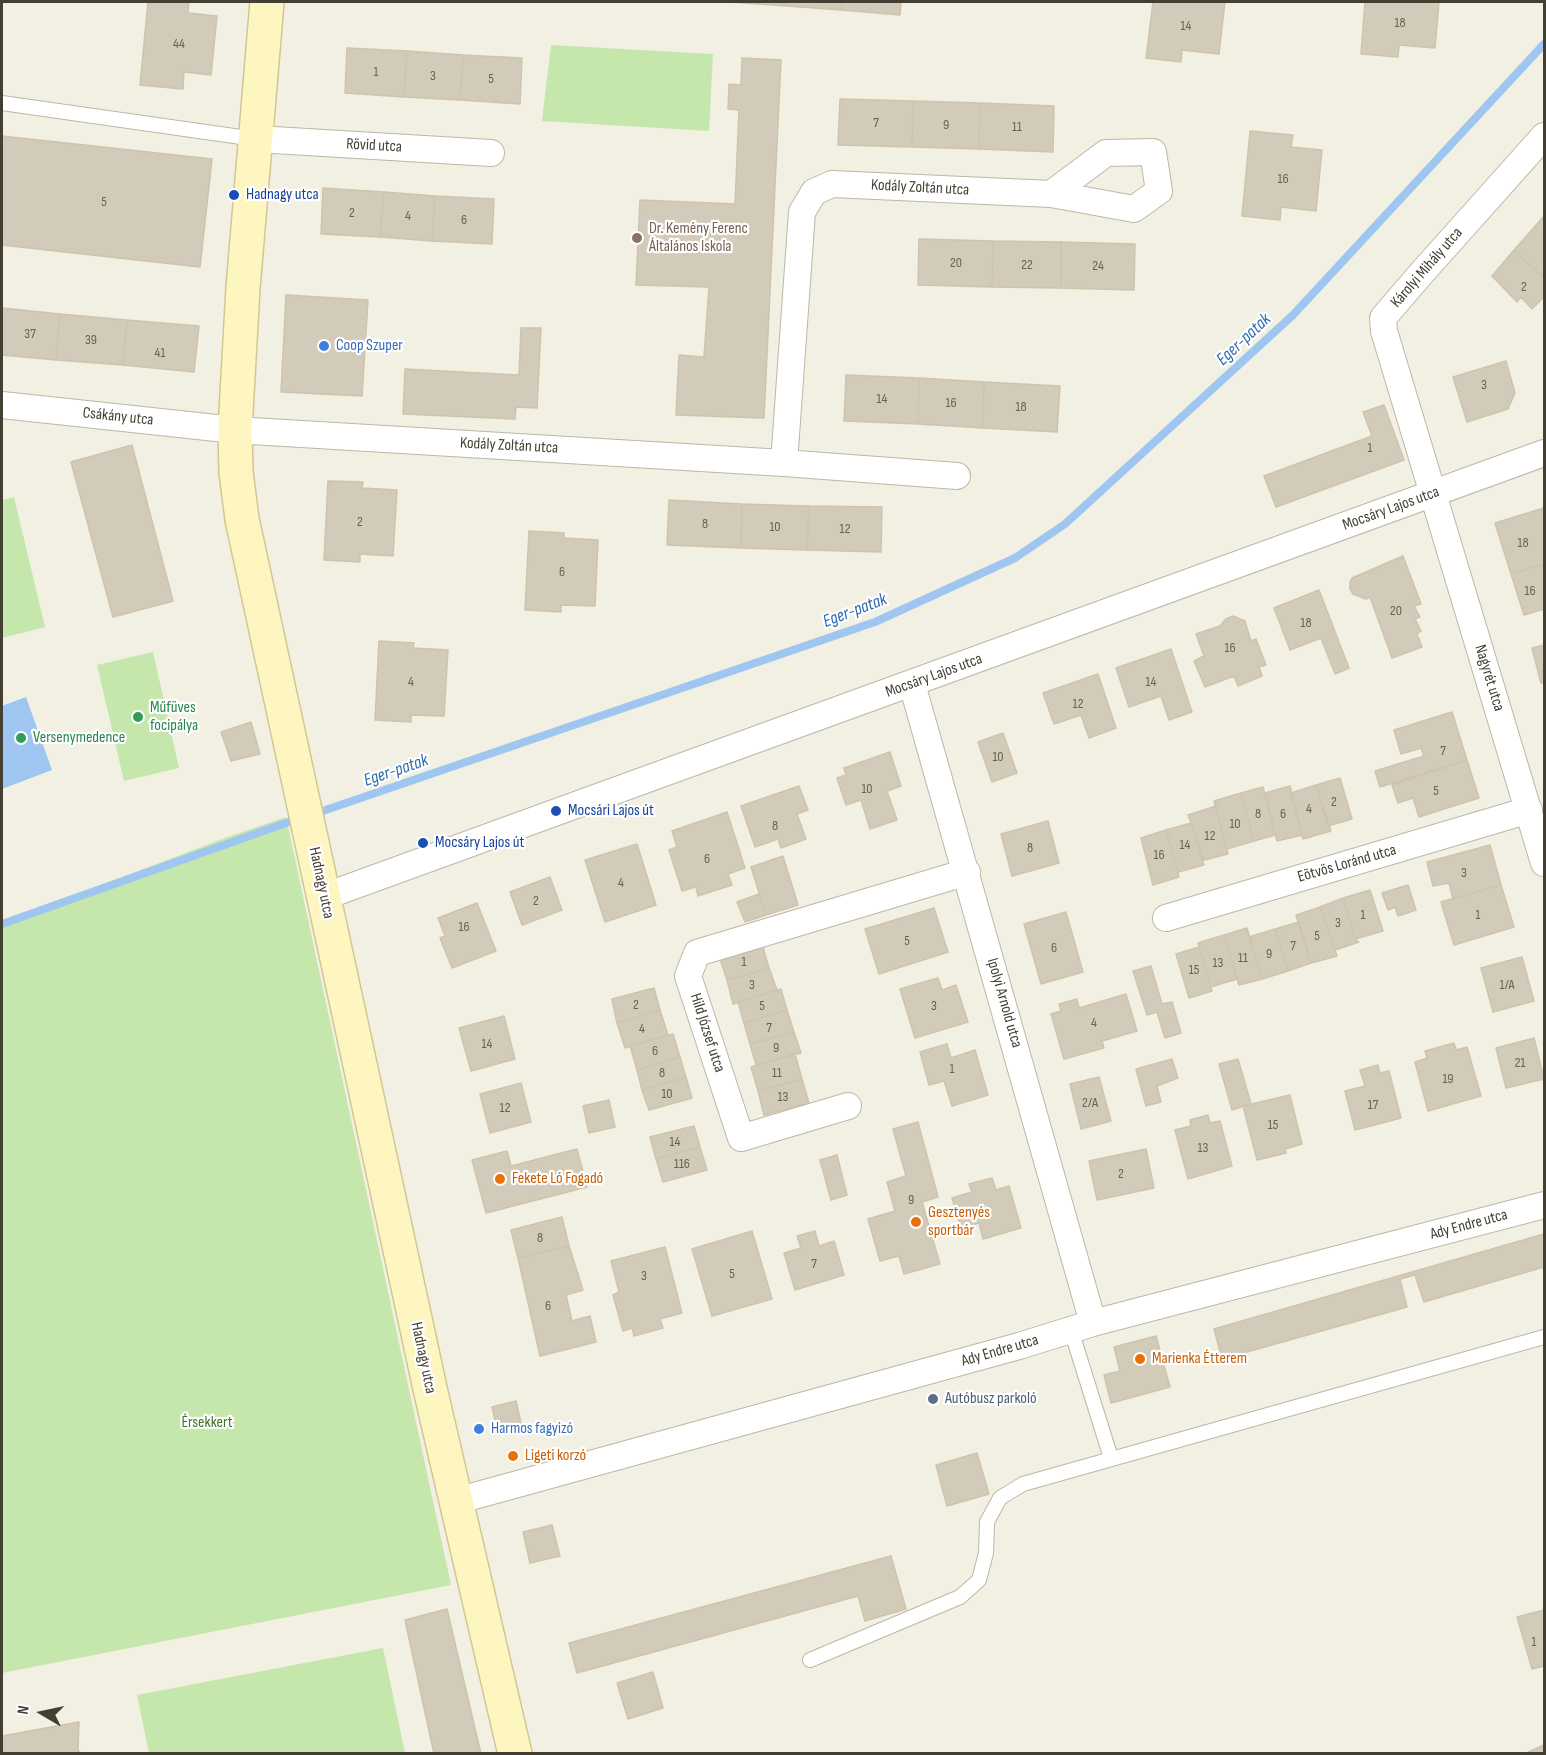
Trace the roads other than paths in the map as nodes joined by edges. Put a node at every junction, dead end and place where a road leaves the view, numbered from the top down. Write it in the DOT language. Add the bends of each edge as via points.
graph roads {
  1 [pos="267,2"];
  2 [pos="2,103"];
  3 [pos="1545,136"];
  4 [pos="257,139"];
  5 [pos="491,153"];
  6 [pos="1051,194"];
  7 [pos="2,405"];
  8 [pos="235,430"];
  9 [pos="1545,453"];
  10 [pos="784,463"];
  11 [pos="957,476"];
  12 [pos="1433,494"];
  13 [pos="912,684"];
  14 [pos="1529,810"];
  15 [pos="1545,863"];
  16 [pos="967,872"];
  17 [pos="323,897"];
  18 [pos="1166,918"];
  19 [pos="848,1106"];
  20 [pos="1545,1205"];
  21 [pos="1082,1327"];
  22 [pos="1545,1337"];
  23 [pos="1111,1458"];
  24 [pos="456,1501"];
  25 [pos="810,1660"];
  26 [pos="514,1754"];
  1 -- 4 [label="street, Hadnagy utca"];
  2 -- 4 [label="lane"];
  3 -- 12 [label="street, Károlyi Mihály utca" via="1383,318"];
  4 -- 5 [label="street, Rövid utca"];
  4 -- 8 [label="street, Hadnagy utca"];
  6 -- 10 [label="street, Kodály Zoltán utca" via="832,184 814,192 802,212"];
  7 -- 8 [label="street, Csákány utca"];
  8 -- 10 [label="street, Kodály Zoltán utca"];
  8 -- 17 [label="street, Hadnagy utca" via="242,519"];
  9 -- 12 [label="street, Mocsáry Lajos utca"];
  10 -- 11 [label="street, Kodály Zoltán utca"];
  12 -- 13 [label="street, Mocsáry Lajos utca"];
  12 -- 14 [label="street, Nagyrét utca"];
  13 -- 16 [label="street, Ipolyi Arnold utca"];
  13 -- 17 [label="street, Mocsáry Lajos utca"];
  14 -- 15 [label="street, Nagyrét utca"];
  14 -- 18 [label="street, Eötvös Loránd utca"];
  16 -- 19 [label="street, Hild József utca" via="697,953 688,976 741,1138"];
  16 -- 21 [label="street, Ipolyi Arnold utca"];
  17 -- 24 [label="street, Hadnagy utca"];
  20 -- 21 [label="street, Ady Endre utca"];
  21 -- 23 [label="lane"];
  21 -- 24 [label="street, Ady Endre utca"];
  22 -- 23 [label="lane"];
  23 -- 25 [label="lane" via="1023,1484 1000,1498 987,1522 986,1553 979,1580 960,1597"];
  24 -- 26 [label="street, Hadnagy utca"];
}
